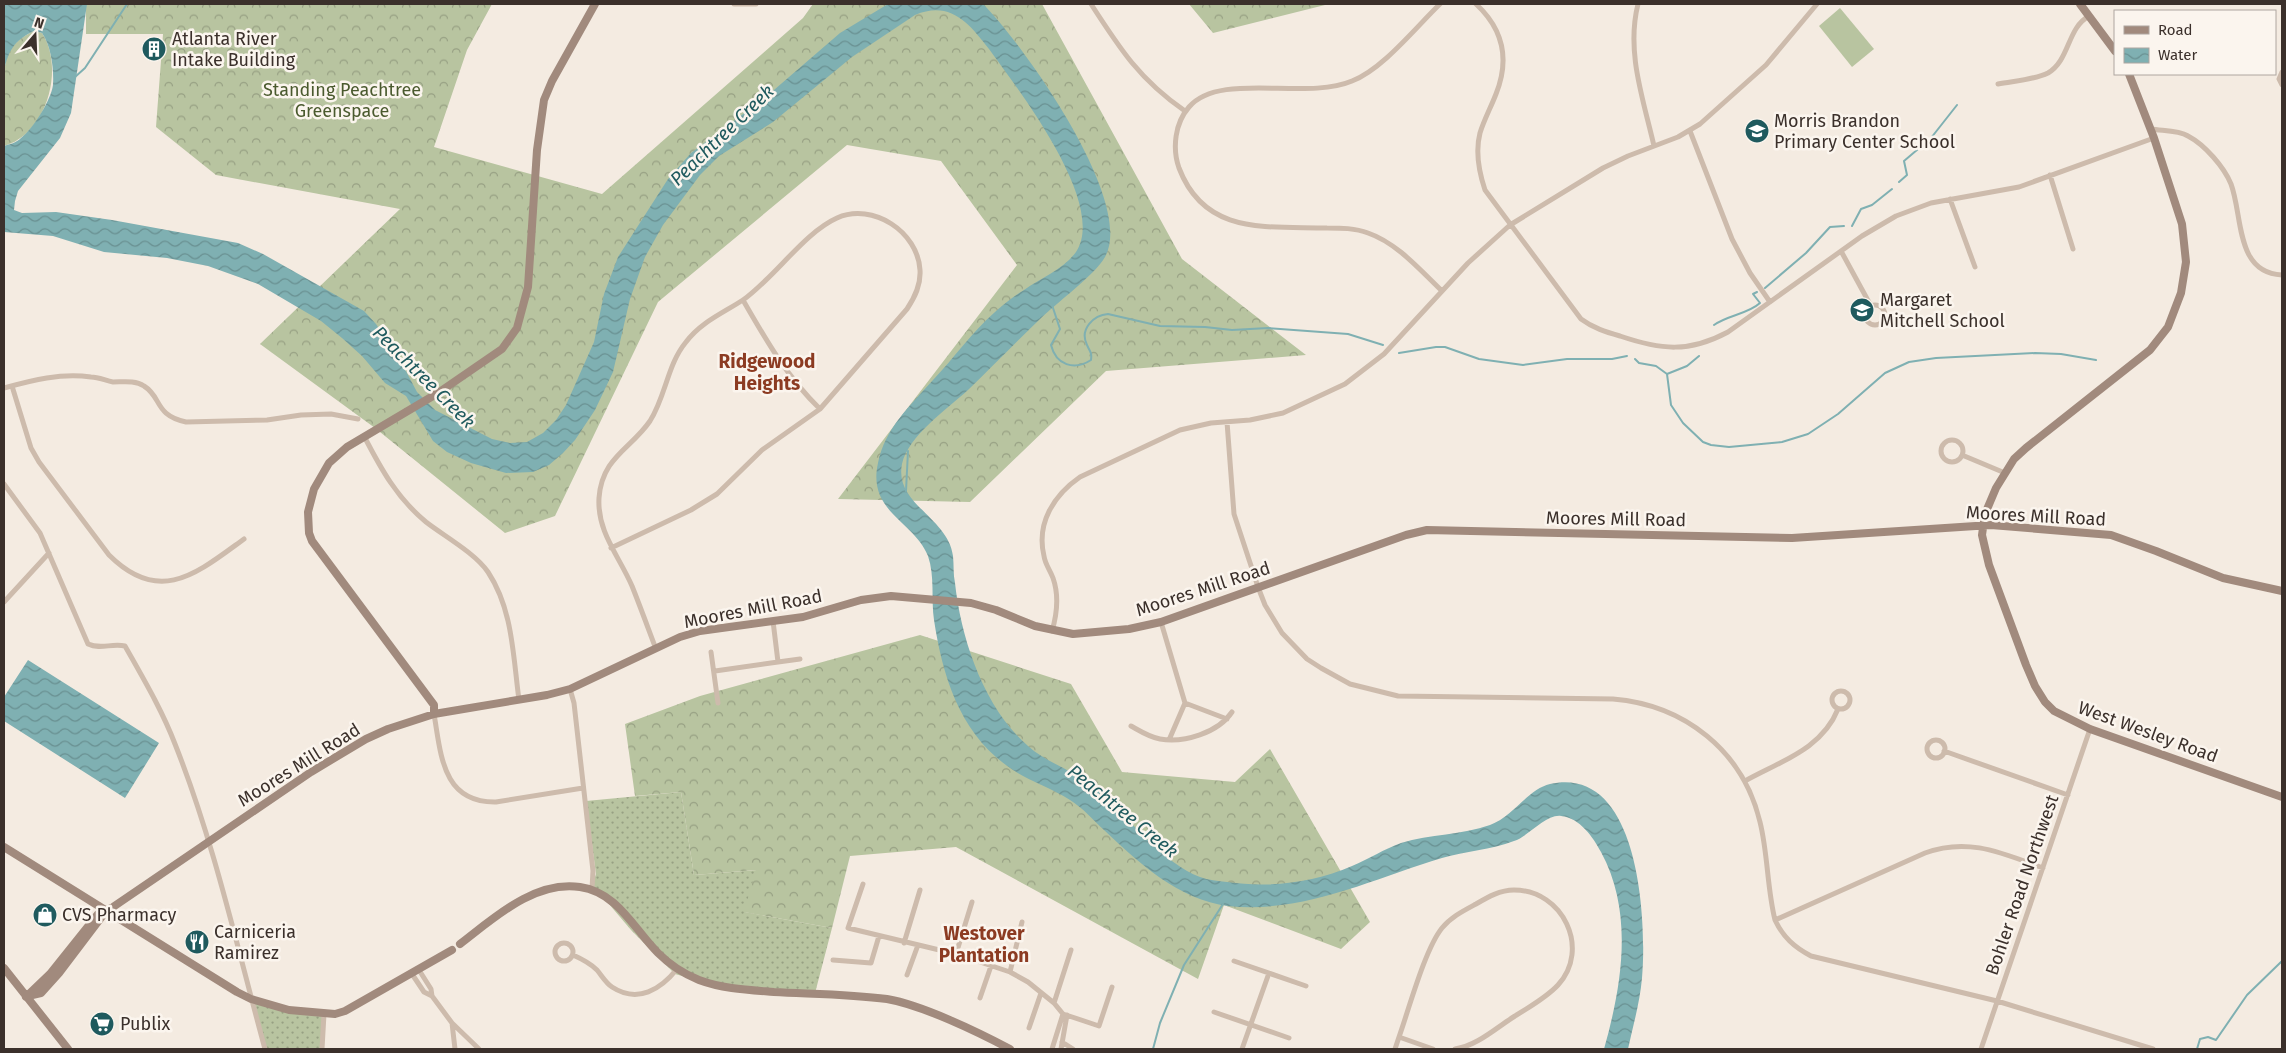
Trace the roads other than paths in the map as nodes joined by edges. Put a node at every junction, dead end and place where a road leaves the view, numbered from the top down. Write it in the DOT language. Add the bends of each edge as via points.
graph roads {
  1 [pos="595,4"];
  2 [pos="734,4"];
  3 [pos="756,4"];
  4 [pos="1091,4"];
  5 [pos="1440,4"];
  6 [pos="1476,4"];
  7 [pos="1638,4"];
  8 [pos="1817,4"];
  9 [pos="2080,4"];
  10 [pos="2089,16"];
  11 [pos="2114,50"];
  12 [pos="2279,74"];
  13 [pos="2129,75"];
  14 [pos="1998,84"];
  15 [pos="2282,86"];
  16 [pos="1185,112"];
  17 [pos="2151,129"];
  18 [pos="1690,131"];
  19 [pos="2154,138"];
  20 [pos="1654,146"];
  21 [pos="2050,175"];
  22 [pos="1950,199"];
  23 [pos="1510,225"];
  24 [pos="2073,249"];
  25 [pos="1841,251"];
  26 [pos="1975,267"];
  27 [pos="2282,275"];
  28 [pos="1442,290"];
  29 [pos="743,300"];
  30 [pos="1770,302"];
  31 [pos="1871,306"];
  32 [pos="12,386"];
  33 [pos="4,388"];
  34 [pos="820,409"];
  35 [pos="358,419"];
  36 [pos="1227,422"];
  37 [pos="364,436"];
  38 [pos="1962,455"];
  39 [pos="2005,473"];
  40 [pos="4,484"];
  41 [pos="1982,525"];
  42 [pos="244,539"];
  43 [pos="611,548"];
  44 [pos="49,553"];
  45 [pos="1258,588"];
  46 [pos="2282,591"];
  47 [pos="4,602"];
  48 [pos="772,621"];
  49 [pos="1161,622"];
  50 [pos="1052,631"];
  51 [pos="656,649"];
  52 [pos="711,652"];
  53 [pos="800,659"];
  54 [pos="778,662"];
  55 [pos="715,671"];
  56 [pos="570,689"];
  57 [pos="519,700"];
  58 [pos="718,703"];
  59 [pos="1185,703"];
  60 [pos="1838,708"];
  61 [pos="1232,712"];
  62 [pos="434,714"];
  63 [pos="1227,719"];
  64 [pos="1131,726"];
  65 [pos="2090,729"];
  66 [pos="1169,740"];
  67 [pos="1944,751"];
  68 [pos="1745,781"];
  69 [pos="583,788"];
  70 [pos="2068,794"];
  71 [pos="2282,797"];
  72 [pos="208,842"];
  73 [pos="4,848"];
  74 [pos="2043,868"];
  75 [pos="863,884"];
  76 [pos="592,890"];
  77 [pos="920,890"];
  78 [pos="972,902"];
  79 [pos="106,911"];
  80 [pos="1775,920"];
  81 [pos="1022,922"];
  82 [pos="879,936"];
  83 [pos="904,943"];
  84 [pos="460,944"];
  85 [pos="918,945"];
  86 [pos="452,950"];
  87 [pos="1071,950"];
  88 [pos="956,954"];
  89 [pos="573,955"];
  90 [pos="834,960"];
  91 [pos="1234,961"];
  92 [pos="991,966"];
  93 [pos="4,968"];
  94 [pos="677,969"];
  95 [pos="416,972"];
  96 [pos="1010,972"];
  97 [pos="1269,973"];
  98 [pos="907,976"];
  99 [pos="1306,986"];
  100 [pos="1112,987"];
  101 [pos="1041,993"];
  102 [pos="26,997"];
  103 [pos="980,998"];
  104 [pos="252,999"];
  105 [pos="1997,1000"];
  106 [pos="1054,1003"];
  107 [pos="1214,1012"];
  108 [pos="324,1014"];
  109 [pos="1065,1015"];
  110 [pos="452,1023"];
  111 [pos="1251,1024"];
  112 [pos="1029,1028"];
  113 [pos="1399,1037"];
  114 [pos="1289,1038"];
  115 [pos="1062,1042"];
  116 [pos="68,1049"];
  117 [pos="265,1049"];
  118 [pos="322,1049"];
  119 [pos="455,1049"];
  120 [pos="479,1049"];
  121 [pos="1010,1049"];
  122 [pos="1052,1049"];
  123 [pos="1061,1049"];
  124 [pos="1073,1049"];
  125 [pos="1242,1049"];
  126 [pos="1395,1049"];
  127 [pos="1433,1049"];
  128 [pos="1456,1049"];
  129 [pos="1981,1049"];
  130 [pos="2153,1049"];
  1 -- 37 [label="street" via="544,100 528,286 517,328 496,354 427,400"];
  2 -- 3 [label="street"];
  4 -- 16 [label="street" via="1131,64 1155,89"];
  5 -- 16 [label="street" via="1380,63 1354,81 1319,90 1220,89 1200,97"];
  6 -- 23 [label="street" via="1491,19 1498,32 1504,59 1498,91 1480,133 1480,176 1490,198"];
  7 -- 20 [label="street" via="1633,30 1634,62"];
  8 -- 18 [label="street" via="1766,65"];
  9 -- 10 [label="street"];
  10 -- 11 [label="street"];
  10 -- 14 [label="street" via="2078,23 2064,53 2048,73"];
  12 -- 15 [label="street"];
  13 -- 17 [label="street"];
  16 -- 28 [label="street" via="1176,136 1177,163 1190,190 1210,211 1246,225 1347,228 1368,233 1392,245"];
  17 -- 19 [label="street"];
  17 -- 27 [label="street" via="2188,136 2212,157 2231,186 2247,256 2256,266"];
  18 -- 20 [label="street"];
  18 -- 30 [label="street" via="1732,240"];
  19 -- 21 [label="street"];
  19 -- 39 [label="street" via="2176,199 2186,245 2184,279 2173,318 2150,350 2026,448"];
  20 -- 23 [label="street" via="1603,168"];
  21 -- 22 [label="street" via="2005,190"];
  21 -- 24 [label="street"];
  22 -- 25 [label="street" via="1896,216"];
  22 -- 26 [label="street"];
  23 -- 28 [label="street" via="1479,251"];
  23 -- 30 [label="street" via="1581,319 1597,329 1642,344 1674,348 1705,343 1728,332"];
  25 -- 30 [label="street"];
  25 -- 31 [label="street"];
  28 -- 36 [label="street" via="1384,354 1345,384 1283,413"];
  29 -- 34 [label="street" via="778,360"];
  29 -- 34 [label="street" via="812,237 839,217 859,214 878,217 895,226 910,241 920,270 919,285 913,299"];
  29 -- 43 [label="street" via="705,323 686,342 673,362 650,421 607,470 599,507"];
  32 -- 33 [label="street"];
  32 -- 35 [label="street" via="51,376 92,377 142,384 162,410 176,420 186,422 331,414"];
  32 -- 42 [label="street" via="29,442 39,462 119,565 144,578 185,578"];
  34 -- 43 [label="street" via="762,450 708,501"];
  36 -- 45 [label="street" via="1234,514"];
  36 -- 50 [label="street" via="1196,426 1166,436 1080,477 1059,495 1047,515 1042,539 1057,602"];
  37 -- 57 [label="street" via="402,500 480,563 489,574 507,614"];
  37 -- 62 [label="street" via="338,454 321,474 308,512 309,533 434,705"];
  38 -- 38 [label="street" via="1961,445 1956,441 1946,442 1942,447 1943,458 1950,462"];
  38 -- 39 [label="street"];
  39 -- 41 [label="street"];
  40 -- 44 [label="street" via="40,533"];
  41 -- 45 [label="street, Moores Mill Road" via="1792,538 1427,530"];
  41 -- 46 [label="street, Moores Mill Road" via="2111,535 2223,578"];
  41 -- 65 [label="street, West Wesley Road" via="1989,565 2035,686 2054,711"];
  43 -- 51 [label="street" via="631,584"];
  44 -- 47 [label="street"];
  44 -- 72 [label="street" via="88,644 96,648 117,644 125,646 175,743"];
  45 -- 49 [label="street, Moores Mill Road"];
  45 -- 68 [label="street" via="1273,620 1293,646 1320,668 1350,684 1398,696 1613,699 1645,704 1676,715 1704,732 1727,754"];
  48 -- 50 [label="street, Moores Mill Road" via="892,596 972,603"];
  48 -- 51 [label="street, Moores Mill Road" via="700,631"];
  48 -- 54 [label="street"];
  49 -- 50 [label="street, Moores Mill Road" via="1093,633"];
  49 -- 59 [label="street"];
  51 -- 56 [label="street, Moores Mill Road"];
  52 -- 55 [label="street"];
  53 -- 54 [label="street"];
  54 -- 55 [label="street"];
  55 -- 58 [label="street"];
  56 -- 57 [label="street, Moores Mill Road"];
  56 -- 69 [label="street"];
  57 -- 62 [label="street, Moores Mill Road"];
  59 -- 63 [label="street"];
  59 -- 66 [label="street"];
  60 -- 68 [label="street" via="1829,728 1816,741"];
  61 -- 63 [label="street"];
  62 -- 69 [label="street" via="445,772 456,787 470,797 482,802 496,802"];
  62 -- 72 [label="street, Moores Mill Road" via="366,739"];
  63 -- 66 [label="street" via="1192,737"];
  64 -- 66 [label="street" via="1158,739"];
  65 -- 70 [label="street, Bohler Road Northwest"];
  65 -- 71 [label="street, West Wesley Road"];
  67 -- 70 [label="street"];
  68 -- 80 [label="street" via="1760,822"];
  69 -- 76 [label="street" via="593,871"];
  70 -- 74 [label="street, Bohler Road Northwest"];
  72 -- 79 [label="street, Moores Mill Road"];
  72 -- 104 [label="street"];
  73 -- 79 [label="street"];
  74 -- 80 [label="street" via="1981,847 1944,847"];
  74 -- 105 [label="street, Bohler Road Northwest"];
  75 -- 82 [label="street" via="848,928"];
  76 -- 84 [label="street" via="566,886 532,895"];
  76 -- 94 [label="street" via="616,904 657,952"];
  77 -- 83 [label="street"];
  78 -- 88 [label="street"];
  79 -- 102 [label="street, Moores Mill Road" via="98,914 50,974"];
  79 -- 104 [label="street"];
  80 -- 105 [label="street" via="1788,940 1811,956"];
  81 -- 96 [label="street"];
  82 -- 83 [label="street"];
  82 -- 90 [label="street" via="871,963"];
  83 -- 85 [label="street"];
  85 -- 88 [label="street"];
  85 -- 98 [label="street"];
  86 -- 95 [label="street"];
  87 -- 106 [label="street"];
  88 -- 92 [label="street"];
  89 -- 94 [label="street" via="592,965 612,987 630,994 656,990"];
  91 -- 97 [label="street"];
  92 -- 96 [label="street"];
  92 -- 103 [label="street"];
  93 -- 102 [label="street"];
  94 -- 121 [label="street" via="702,981 738,989 899,1002 946,1019"];
  95 -- 108 [label="street" via="345,1011"];
  95 -- 110 [label="street"];
  96 -- 101 [label="street"];
  97 -- 99 [label="street"];
  97 -- 111 [label="street"];
  100 -- 109 [label="street" via="1099,1026"];
  101 -- 106 [label="street"];
  101 -- 112 [label="street"];
  102 -- 116 [label="street"];
  104 -- 108 [label="street" via="289,1010"];
  104 -- 117 [label="street"];
  105 -- 129 [label="street, Bohler Road Northwest"];
  105 -- 130 [label="street"];
  106 -- 109 [label="street"];
  107 -- 111 [label="street"];
  108 -- 118 [label="street"];
  109 -- 115 [label="street"];
  109 -- 122 [label="street"];
  110 -- 119 [label="street"];
  110 -- 120 [label="street"];
  111 -- 114 [label="street"];
  111 -- 125 [label="street"];
  113 -- 126 [label="street"];
  113 -- 127 [label="street"];
  113 -- 128 [label="street" via="1432,944 1447,923 1502,892 1527,891 1552,903 1561,912 1571,933 1572,954 1565,976 1551,992 1473,1043"];
  115 -- 123 [label="street"];
  115 -- 124 [label="street"];
}
